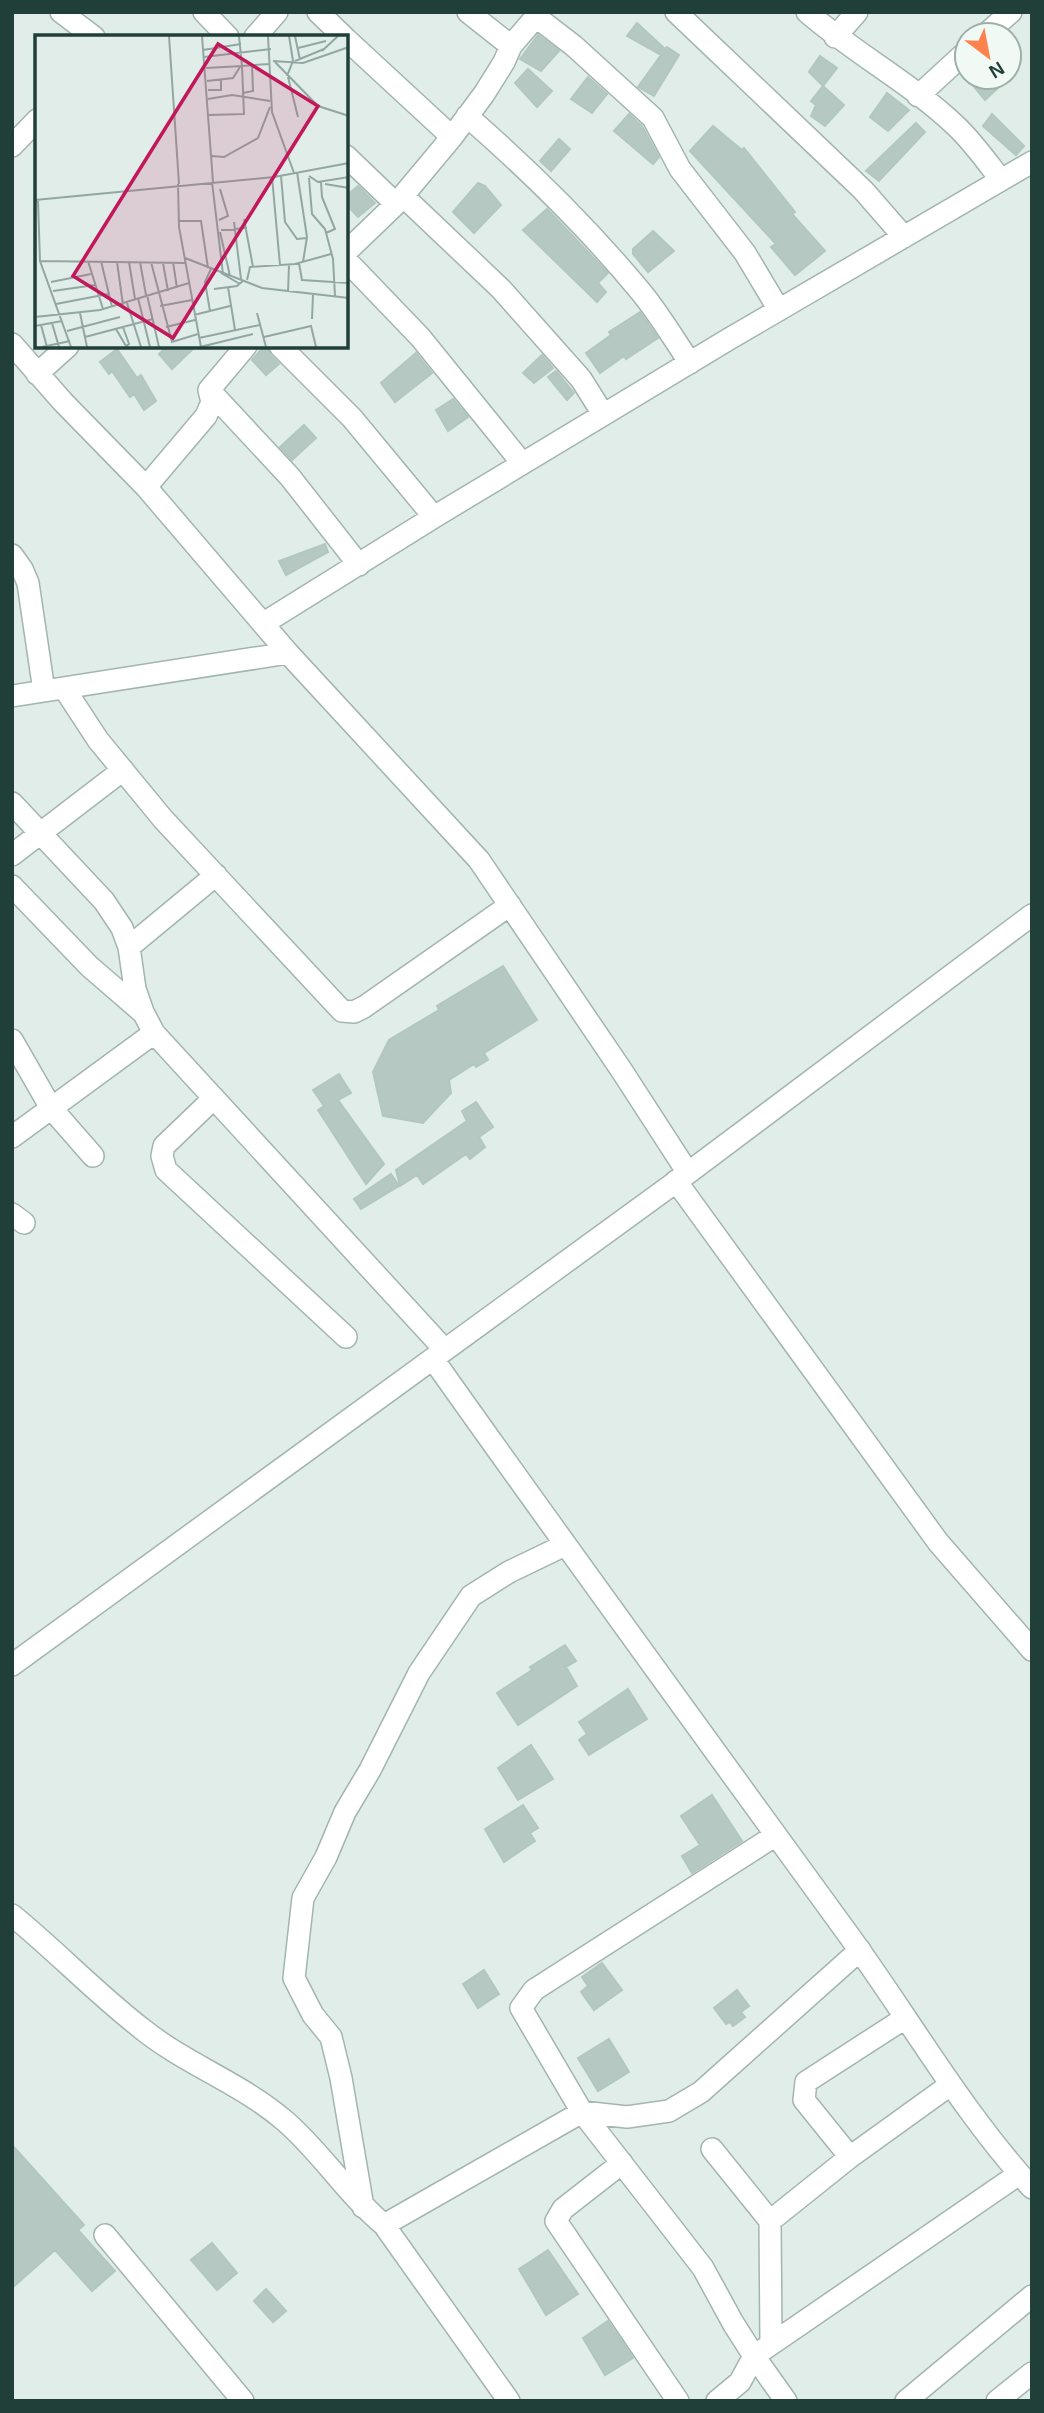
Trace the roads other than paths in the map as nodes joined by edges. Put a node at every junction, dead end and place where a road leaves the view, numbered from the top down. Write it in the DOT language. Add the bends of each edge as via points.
graph roads {
  1 [pos="61,12"];
  2 [pos="204,12"];
  3 [pos="277,12"];
  4 [pos="318,12"];
  5 [pos="468,12"];
  6 [pos="807,12"];
  7 [pos="857,12"];
  8 [pos="538,14"];
  9 [pos="691,17"];
  10 [pos="91,35"];
  11 [pos="226,35"];
  12 [pos="257,35"];
  13 [pos="342,35"];
  14 [pos="835,37"];
  15 [pos="348,41"];
  16 [pos="510,46"];
  17 [pos="953,64"];
  18 [pos="918,96"];
  19 [pos="467,116"];
  20 [pos="35,122"];
  21 [pos="452,136"];
  22 [pos="12,146"];
  23 [pos="348,158"];
  24 [pos="1032,162"];
  25 [pos="1001,180"];
  26 [pos="399,200"];
  27 [pos="904,237"];
  28 [pos="348,250"];
  29 [pos="348,262"];
  30 [pos="779,310"];
  31 [pos="12,345"];
  32 [pos="66,348"];
  33 [pos="244,348"];
  34 [pos="282,348"];
  35 [pos="690,363"];
  36 [pos="37,374"];
  37 [pos="209,390"];
  38 [pos="603,414"];
  39 [pos="522,463"];
  40 [pos="146,487"];
  41 [pos="433,517"];
  42 [pos="12,555"];
  43 [pos="359,565"];
  44 [pos="264,623"];
  45 [pos="288,653"];
  46 [pos="54,689"];
  47 [pos="12,696"];
  48 [pos="123,770"];
  49 [pos="12,803"];
  50 [pos="40,832"];
  51 [pos="12,855"];
  52 [pos="216,875"];
  53 [pos="12,886"];
  54 [pos="510,905"];
  55 [pos="1032,915"];
  56 [pos="129,947"];
  57 [pos="143,1012"];
  58 [pos="154,1033"];
  59 [pos="12,1040"];
  60 [pos="214,1098"];
  61 [pos="51,1108"];
  62 [pos="12,1138"];
  63 [pos="93,1156"];
  64 [pos="682,1177"];
  65 [pos="346,1337"];
  66 [pos="439,1354"];
  67 [pos="565,1545"];
  68 [pos="1032,1650"];
  69 [pos="12,1665"];
  70 [pos="776,1835"];
  71 [pos="12,1915"];
  72 [pos="860,1950"];
  73 [pos="905,2018"];
  74 [pos="950,2085"];
  75 [pos="582,2112"];
  76 [pos="712,2149"];
  77 [pos="850,2157"];
  78 [pos="622,2163"];
  79 [pos="1026,2181"];
  80 [pos="363,2207"];
  81 [pos="770,2221"];
  82 [pos="384,2225"];
  83 [pos="105,2235"];
  84 [pos="1032,2296"];
  85 [pos="762,2350"];
  86 [pos="1032,2373"];
  87 [pos="243,2401"];
  88 [pos="509,2401"];
  89 [pos="678,2401"];
  90 [pos="716,2401"];
  91 [pos="786,2401"];
  92 [pos="906,2401"];
  93 [pos="997,2401"];
  1 -- 10 [label="street"];
  2 -- 11 [label="street"];
  3 -- 12 [label="street"];
  4 -- 13 [label="street"];
  5 -- 16 [label="street"];
  6 -- 14 [label="street"];
  7 -- 14 [label="street"];
  8 -- 16 [label="street"];
  8 -- 30 [label="street" via="653,118 680,169 745,253"];
  9 -- 27 [label="street"];
  14 -- 18 [label="street"];
  15 -- 21 [label="street"];
  16 -- 19 [label="street"];
  17 -- 18 [label="street"];
  18 -- 25 [label="street" via="957,127"];
  19 -- 21 [label="street"];
  19 -- 35 [label="street" via="595,240 642,293"];
  20 -- 22 [label="street"];
  21 -- 26 [label="street"];
  23 -- 26 [label="street"];
  24 -- 25 [label="street"];
  25 -- 27 [label="street"];
  26 -- 28 [label="street"];
  26 -- 38 [label="street" via="468,255 510,298 581,379"];
  27 -- 30 [label="street"];
  29 -- 39 [label="street" via="420,337"];
  30 -- 35 [label="street"];
  31 -- 36 [label="street"];
  32 -- 36 [label="street"];
  33 -- 37 [label="street"];
  34 -- 41 [label="street" via="352,418"];
  35 -- 38 [label="street"];
  36 -- 40 [label="street"];
  37 -- 40 [label="street" via="212,402 206,416"];
  37 -- 43 [label="street" via="290,477"];
  38 -- 39 [label="street"];
  39 -- 41 [label="street"];
  40 -- 44 [label="street"];
  41 -- 43 [label="street"];
  42 -- 46 [label="street" via="28,583"];
  43 -- 44 [label="street"];
  44 -- 45 [label="street"];
  45 -- 46 [label="street"];
  45 -- 54 [label="street" via="479,860"];
  46 -- 47 [label="street"];
  46 -- 48 [label="street"];
  48 -- 50 [label="street"];
  48 -- 52 [label="street"];
  49 -- 50 [label="street"];
  50 -- 51 [label="street"];
  50 -- 56 [label="street" via="104,901"];
  52 -- 54 [label="street" via="342,1011 354,1013"];
  52 -- 56 [label="street"];
  53 -- 57 [label="street" via="89,966"];
  54 -- 64 [label="street" via="622,1070"];
  55 -- 64 [label="street"];
  56 -- 57 [label="street"];
  57 -- 58 [label="street"];
  58 -- 60 [label="street"];
  58 -- 61 [label="street"];
  59 -- 61 [label="street"];
  60 -- 65 [label="street" via="164,1146 166,1170"];
  60 -- 66 [label="street"];
  61 -- 62 [label="street"];
  61 -- 63 [label="street"];
  64 -- 66 [label="street"];
  64 -- 68 [label="street" via="938,1542"];
  66 -- 67 [label="street"];
  66 -- 69 [label="street"];
  67 -- 70 [label="street"];
  67 -- 80 [label="street" via="471,1596 419,1673 303,1898 294,1978 313,2015 331,2037"];
  70 -- 72 [label="street"];
  70 -- 75 [label="street" via="534,1990 521,2008"];
  71 -- 80 [label="street" via="142,2029 284,2120"];
  72 -- 73 [label="street"];
  72 -- 75 [label="street" via="701,2092 668,2111 628,2117"];
  73 -- 74 [label="street"];
  73 -- 77 [label="street" via="806,2082 804,2100"];
  74 -- 77 [label="street"];
  74 -- 79 [label="street"];
  75 -- 78 [label="street"];
  75 -- 82 [label="street"];
  76 -- 81 [label="street"];
  77 -- 81 [label="street"];
  78 -- 85 [label="street" via="704,2268 733,2323"];
  78 -- 89 [label="street" via="563,2209 556,2221"];
  79 -- 85 [label="street"];
  80 -- 82 [label="street"];
  81 -- 85 [label="street"];
  82 -- 88 [label="street"];
  83 -- 87 [label="street"];
  84 -- 92 [label="street"];
  85 -- 90 [label="street" via="740,2382"];
  85 -- 91 [label="street"];
  86 -- 93 [label="street"];
}
